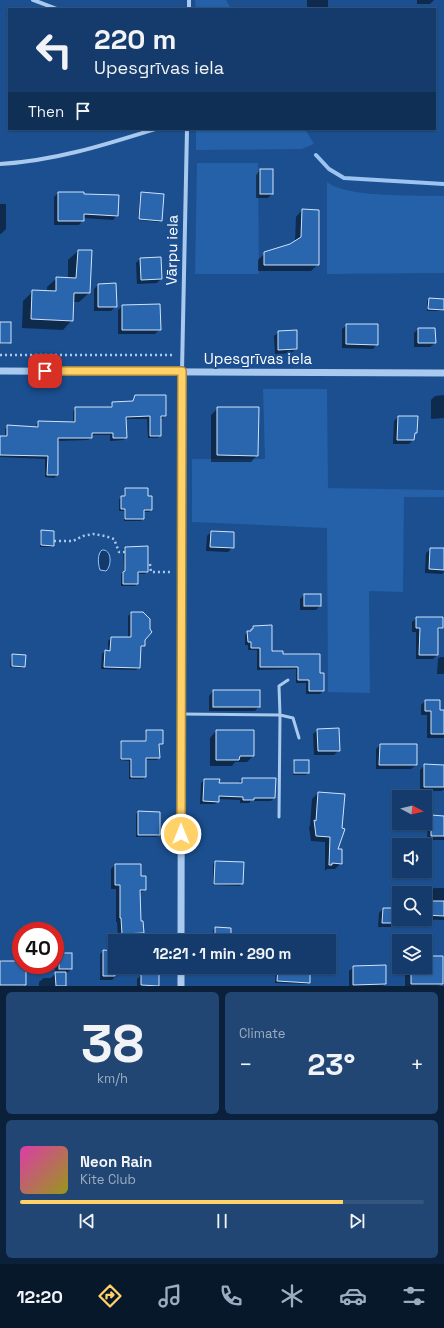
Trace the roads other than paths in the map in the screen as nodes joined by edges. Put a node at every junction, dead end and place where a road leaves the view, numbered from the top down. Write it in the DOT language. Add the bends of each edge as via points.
graph roads {
  1 [pos="33,0"];
  2 [pos="54,8"];
  3 [pos="152,130"];
  4 [pos="187,130"];
  5 [pos="0,164"];
  6 [pos="0,371"];
  7 [pos="182,371"];
  8 [pos="444,373"];
  9 [pos="288,680"];
  10 [pos="182,714"];
  11 [pos="280,714"];
  12 [pos="299,738"];
  13 [pos="279,817"];
  14 [pos="181,934"];
  15 [pos="181,974"];
  16 [pos="181,986"];
  1 -- 2 [label="street"];
  3 -- 5 [label="street" via="68,154"];
  4 -- 7 [label="street, Vārpu iela"];
  6 -- 7 [label="street, Upesgrīvas iela"];
  7 -- 8 [label="street, Upesgrīvas iela"];
  7 -- 10 [label="street"];
  9 -- 11 [label="lane" via="279,686"];
  10 -- 11 [label="lane"];
  10 -- 14 [label="street"];
  11 -- 12 [label="lane" via="293,718"];
  11 -- 13 [label="lane"];
  15 -- 16 [label="street"];
}
